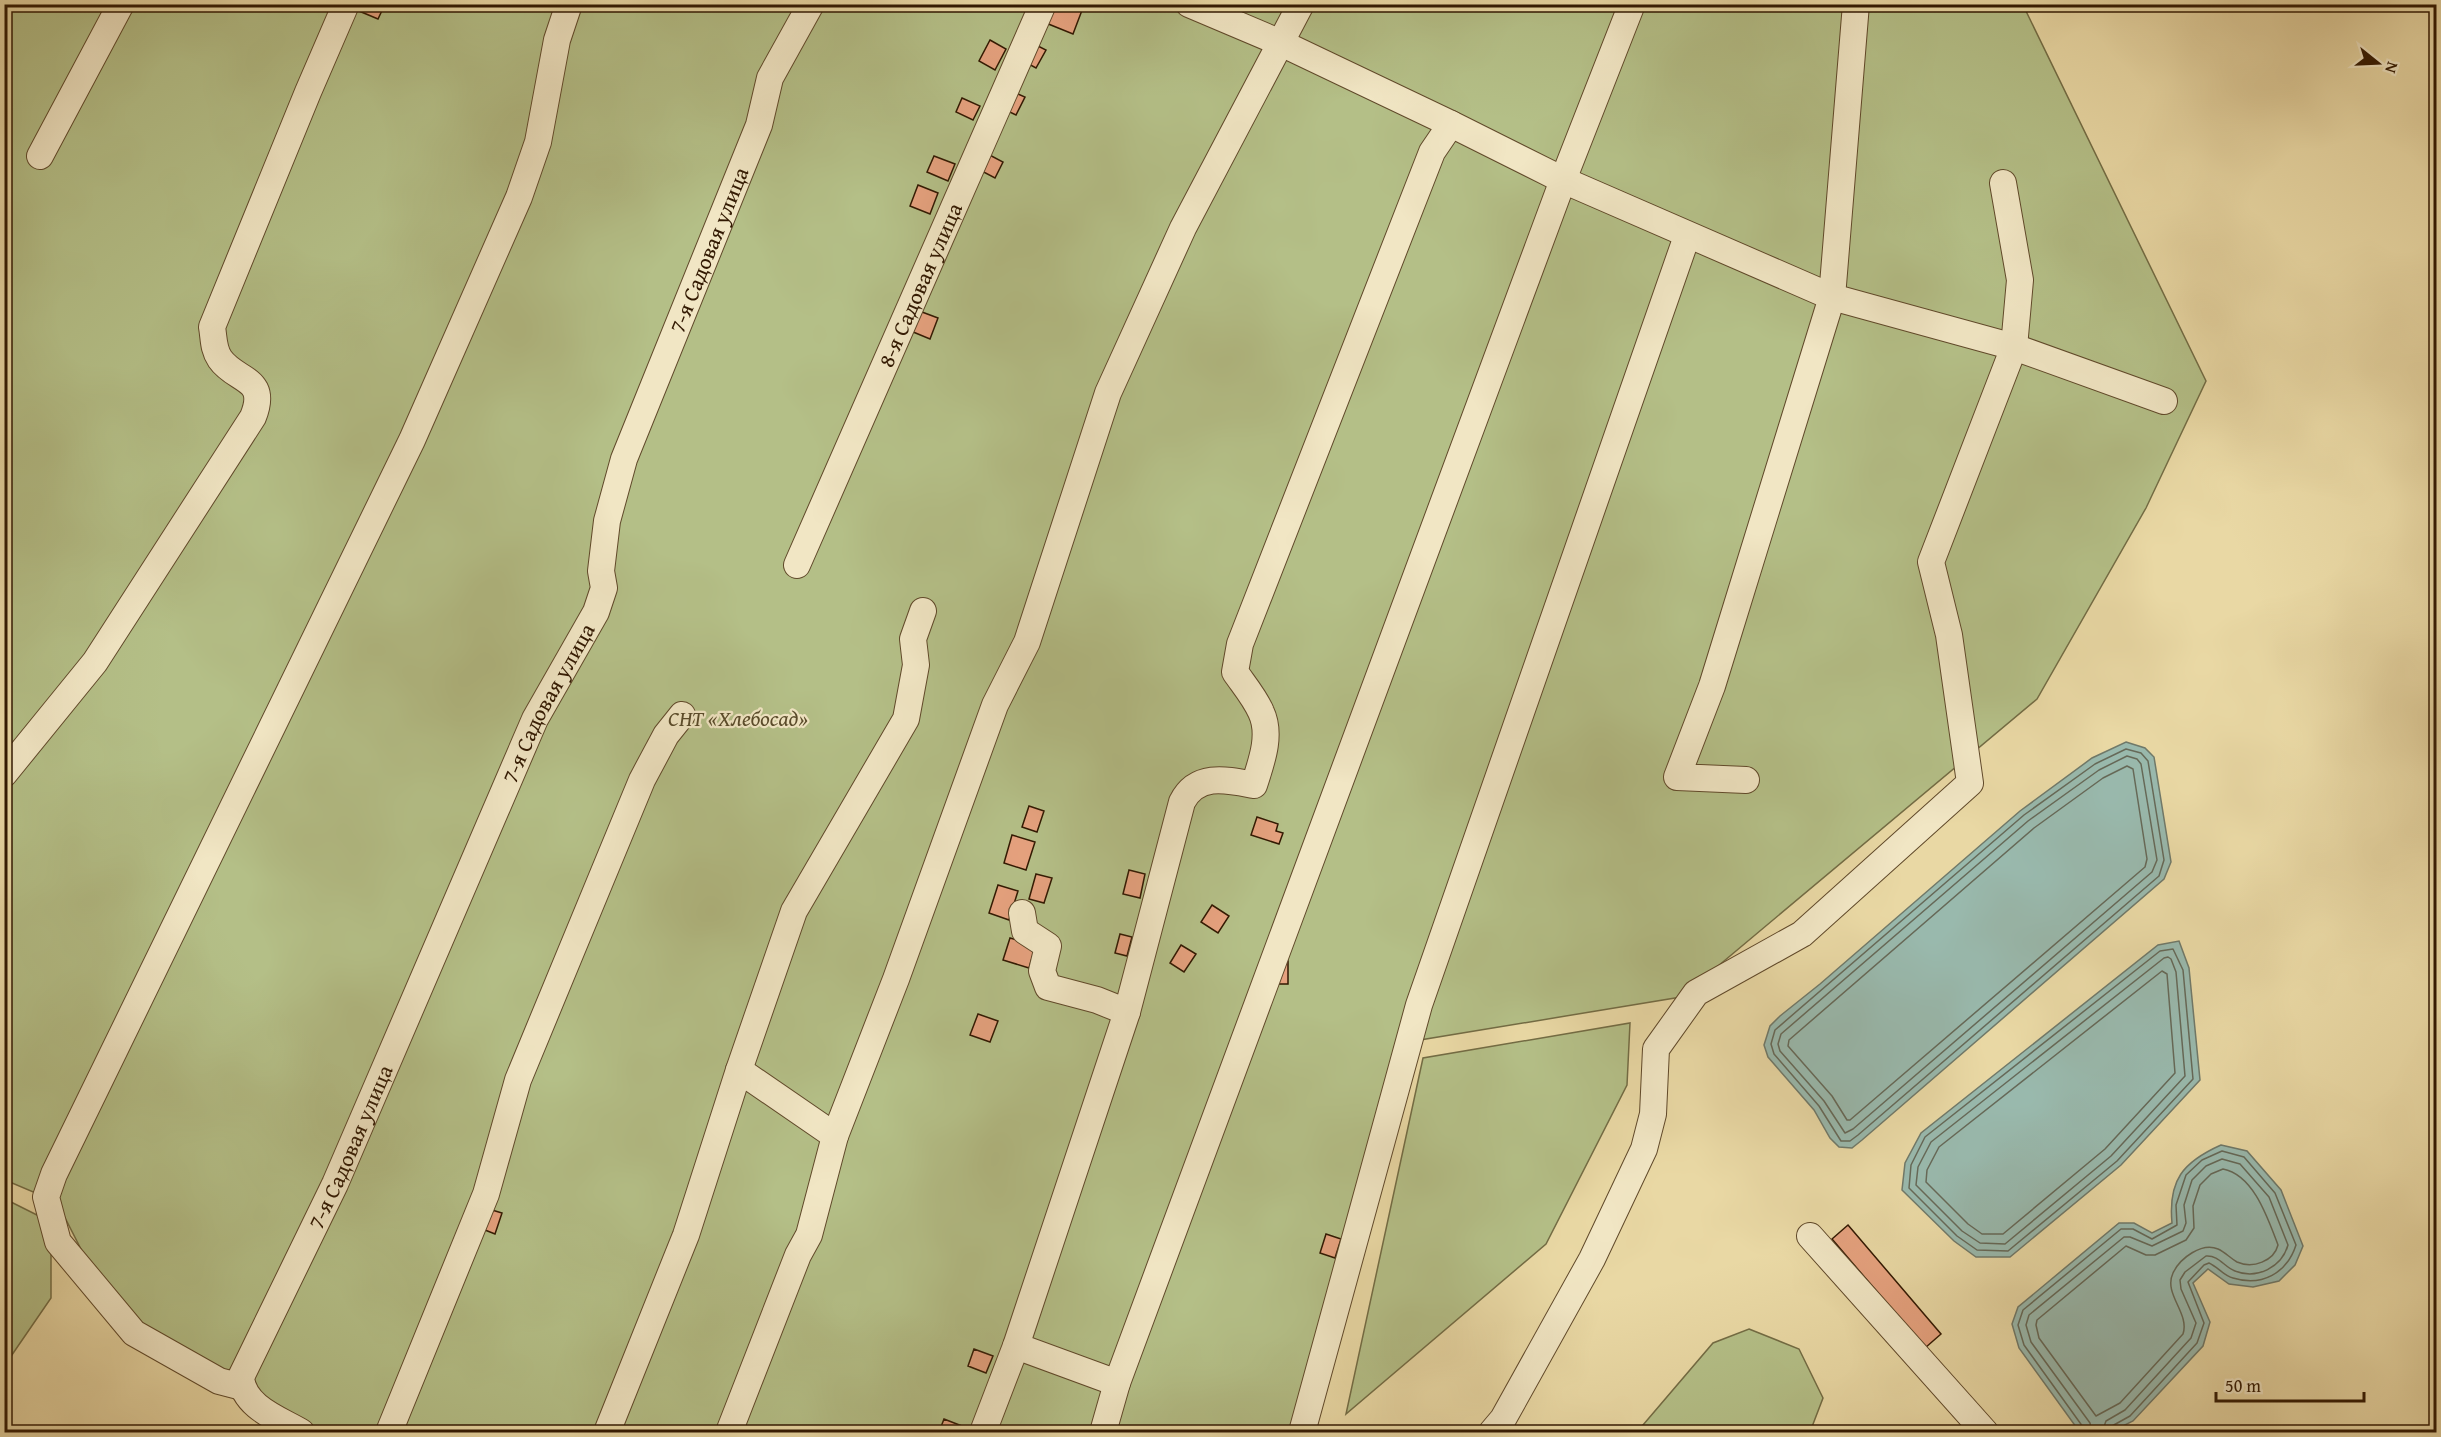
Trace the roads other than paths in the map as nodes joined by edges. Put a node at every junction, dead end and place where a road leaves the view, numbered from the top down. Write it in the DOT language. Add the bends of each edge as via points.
graph roads {
  1 [pos="121,4"];
  2 [pos="346,4"];
  3 [pos="569,4"];
  4 [pos="810,4"];
  5 [pos="1043,4"];
  6 [pos="1189,4"];
  7 [pos="1301,4"];
  8 [pos="1632,4"];
  9 [pos="1856,4"];
  10 [pos="1281,44"];
  11 [pos="1451,124"];
  12 [pos="39,156"];
  13 [pos="1563,180"];
  14 [pos="2003,183"];
  15 [pos="1687,236"];
  16 [pos="1832,297"];
  17 [pos="2014,347"];
  18 [pos="2164,401"];
  19 [pos="798,565"];
  20 [pos="923,611"];
  21 [pos="682,716"];
  22 [pos="4,774"];
  23 [pos="1746,780"];
  24 [pos="1022,913"];
  25 [pos="1127,1012"];
  26 [pos="739,1070"];
  27 [pos="835,1136"];
  28 [pos="1810,1236"];
  29 [pos="1016,1346"];
  30 [pos="1117,1383"];
  31 [pos="242,1387"];
  32 [pos="301,1432"];
  33 [pos="389,1432"];
  34 [pos="606,1432"];
  35 [pos="729,1432"];
  36 [pos="983,1432"];
  37 [pos="1103,1432"];
  38 [pos="1302,1432"];
  39 [pos="1492,1432"];
  40 [pos="1985,1432"];
  1 -- 12 [label="lane"];
  2 -- 22 [label="lane" via="212,327 215,351 222,362 251,382 257,394 254,417 95,662"];
  3 -- 31 [label="lane" via="557,40 538,142 519,197 412,440 59,1163 46,1197 58,1242 134,1334 219,1381"];
  4 -- 31 [label="lane, 7-я Садовая улица" via="770,78 759,125 624,459 607,521 601,571 604,588 596,612 535,719 335,1184 241,1377"];
  5 -- 19 [label="lane, 8-я Садовая улица"];
  6 -- 10 [label="lane"];
  7 -- 10 [label="lane"];
  8 -- 13 [label="lane"];
  9 -- 16 [label="lane"];
  10 -- 11 [label="lane"];
  10 -- 27 [label="lane" via="1183,228 1108,393 1027,642 995,705"];
  11 -- 13 [label="lane"];
  11 -- 25 [label="lane" via="1432,152 1240,645 1235,672 1262,712 1265,726 1264,752 1254,785 1220,778 1200,784 1185,796"];
  13 -- 15 [label="lane"];
  13 -- 30 [label="lane"];
  14 -- 17 [label="lane" via="2020,280"];
  15 -- 16 [label="lane"];
  15 -- 38 [label="lane" via="1419,1005"];
  16 -- 17 [label="lane"];
  16 -- 23 [label="lane" via="1713,686 1677,777"];
  17 -- 18 [label="lane"];
  17 -- 39 [label="lane" via="1931,562 1949,635 1970,783 1802,934 1696,993 1656,1049 1653,1114 1644,1149 1592,1259 1503,1419"];
  20 -- 26 [label="lane" via="913,639 916,665 906,719 794,911"];
  21 -- 33 [label="lane" via="666,735 642,780 518,1080 486,1194"];
  24 -- 25 [label="lane" via="1025,931 1048,946 1042,971 1048,987"];
  25 -- 29 [label="lane"];
  26 -- 27 [label="lane"];
  26 -- 34 [label="lane" via="686,1235"];
  27 -- 35 [label="lane" via="809,1235"];
  28 -- 40 [label="lane"];
  29 -- 30 [label="lane"];
  29 -- 36 [label="lane"];
  30 -- 37 [label="lane"];
  31 -- 32 [label="lane" via="253,1404"];
}
